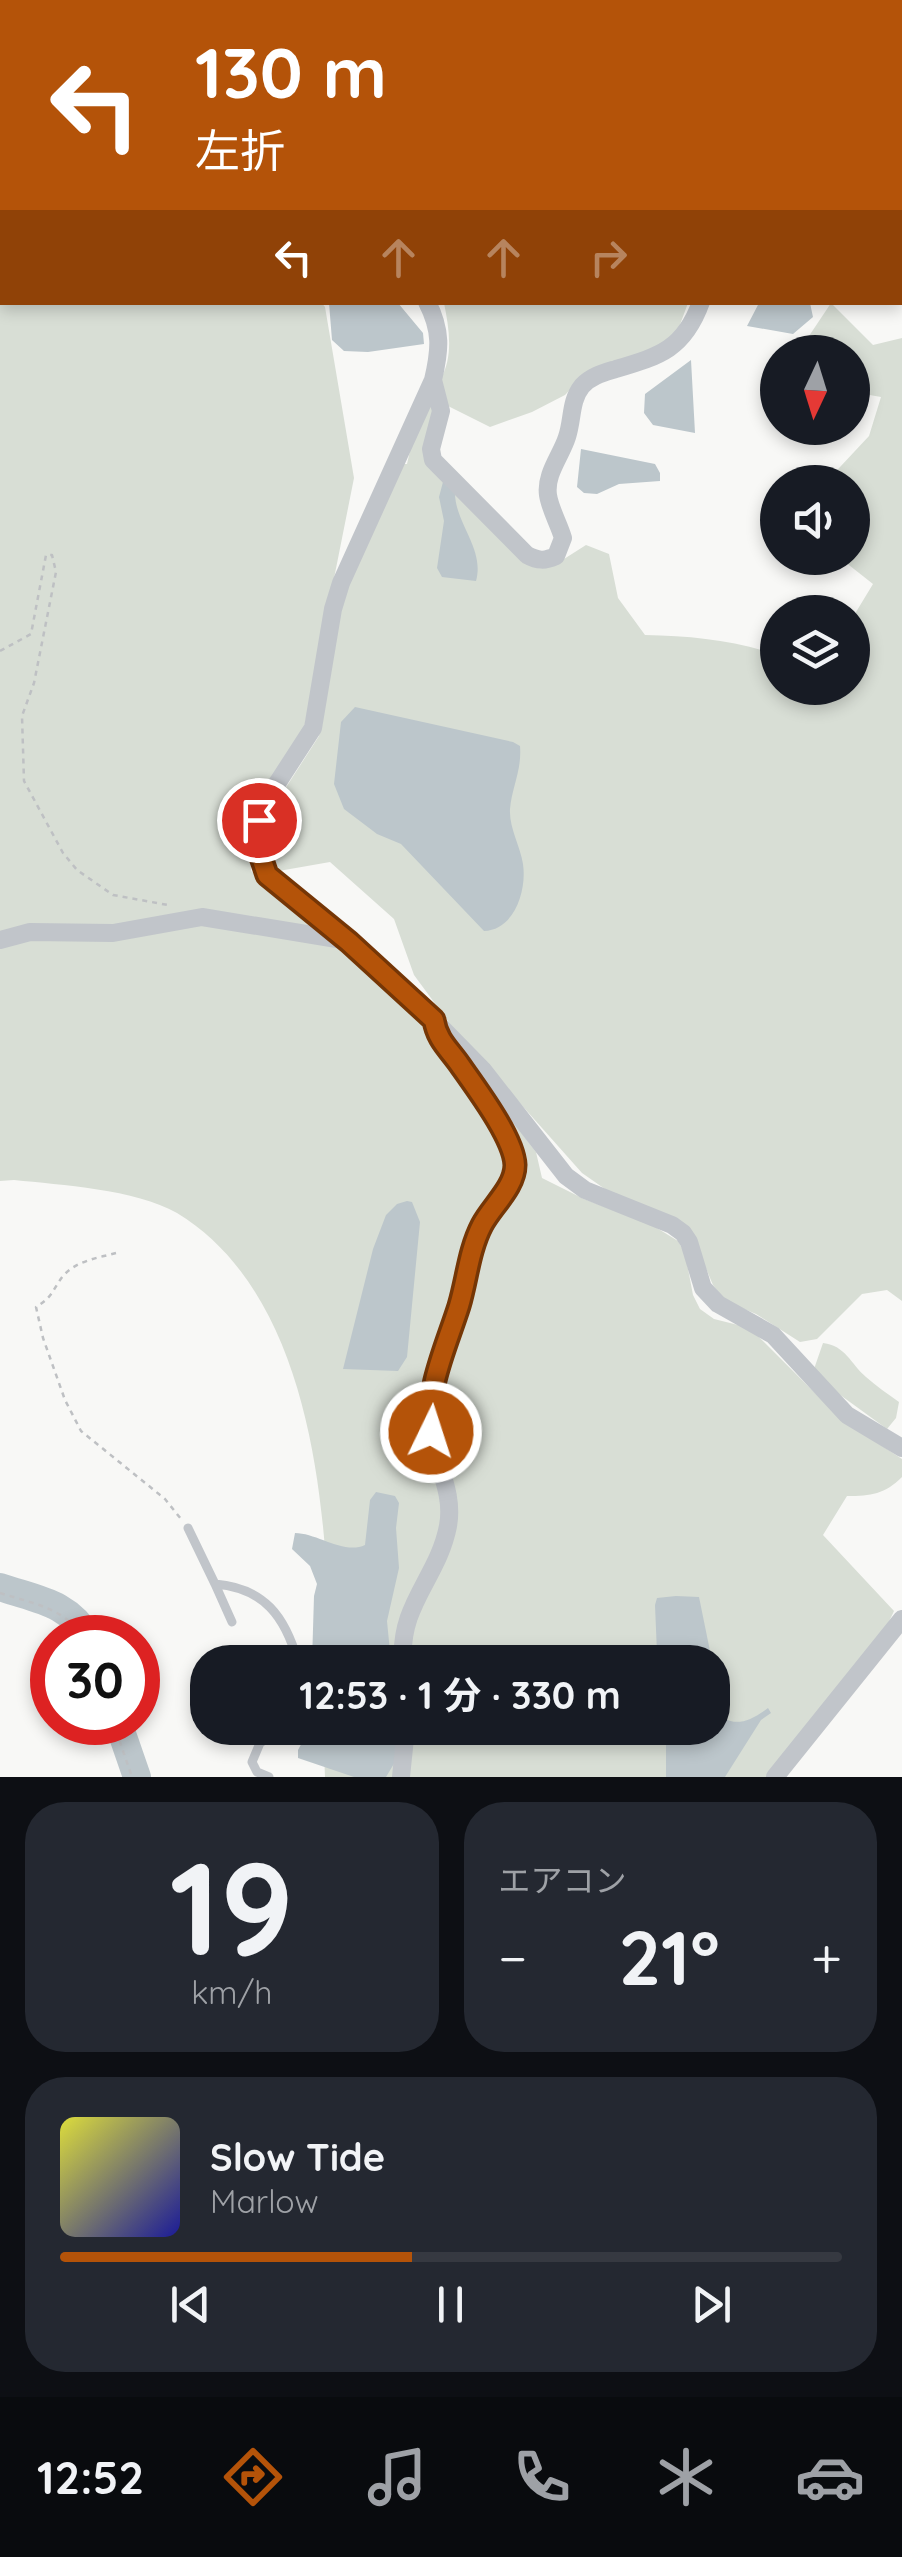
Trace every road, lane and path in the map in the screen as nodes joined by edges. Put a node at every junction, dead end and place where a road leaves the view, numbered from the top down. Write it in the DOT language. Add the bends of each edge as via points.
graph roads {
  1 [pos="428,305"];
  2 [pos="700,305"];
  3 [pos="433,380"];
  4 [pos="0,651"];
  5 [pos="167,905"];
  6 [pos="0,940"];
  7 [pos="349,942"];
  8 [pos="434,1020"];
  9 [pos="116,1253"];
  10 [pos="902,1448"];
  11 [pos="188,1528"];
  12 [pos="214,1584"];
  13 [pos="0,1593"];
  14 [pos="64,1615"];
  15 [pos="902,1619"];
  16 [pos="232,1622"];
  17 [pos="293,1645"];
  18 [pos="405,1645"];
  19 [pos="120,1745"];
  20 [pos="259,1745"];
  21 [pos="404,1745"];
  22 [pos="132,1777"];
  23 [pos="269,1777"];
  24 [pos="401,1777"];
  25 [pos="775,1777"];
  1 -- 3 [label="street" via="441,347"];
  2 -- 3 [label="street" via="672,347 598,374 574,398 548,488 563,538 549,559 528,556 432,460 442,411"];
  3 -- 7 [label="street" via="340,582 313,728 267,799 256,842 267,875"];
  4 -- 5 [label="path" via="31,634 46,554 52,555 56,572 22,716 24,781 77,870 113,895"];
  6 -- 7 [label="street" via="30,932 112,933 202,917"];
  7 -- 8 [label="street"];
  8 -- 10 [label="street" via="483,1070 566,1176 684,1233 703,1288 718,1304 772,1335 848,1415"];
  8 -- 18 [label="street" via="436,1036 508,1140 515,1172 481,1228 438,1366 430,1420 449,1492 448,1523 408,1614"];
  9 -- 11 [label="path" via="73,1266 51,1298 36,1307 43,1338 82,1432 165,1500"];
  11 -- 12 [label="lane"];
  12 -- 16 [label="lane"];
  12 -- 17 [label="lane" via="256,1593"];
  13 -- 14 [label="path"];
  15 -- 25 [label="street"];
  19 -- 22 [label="path"];
  20 -- 23 [label="lane" via="252,1762"];
  21 -- 24 [label="street"];
}
